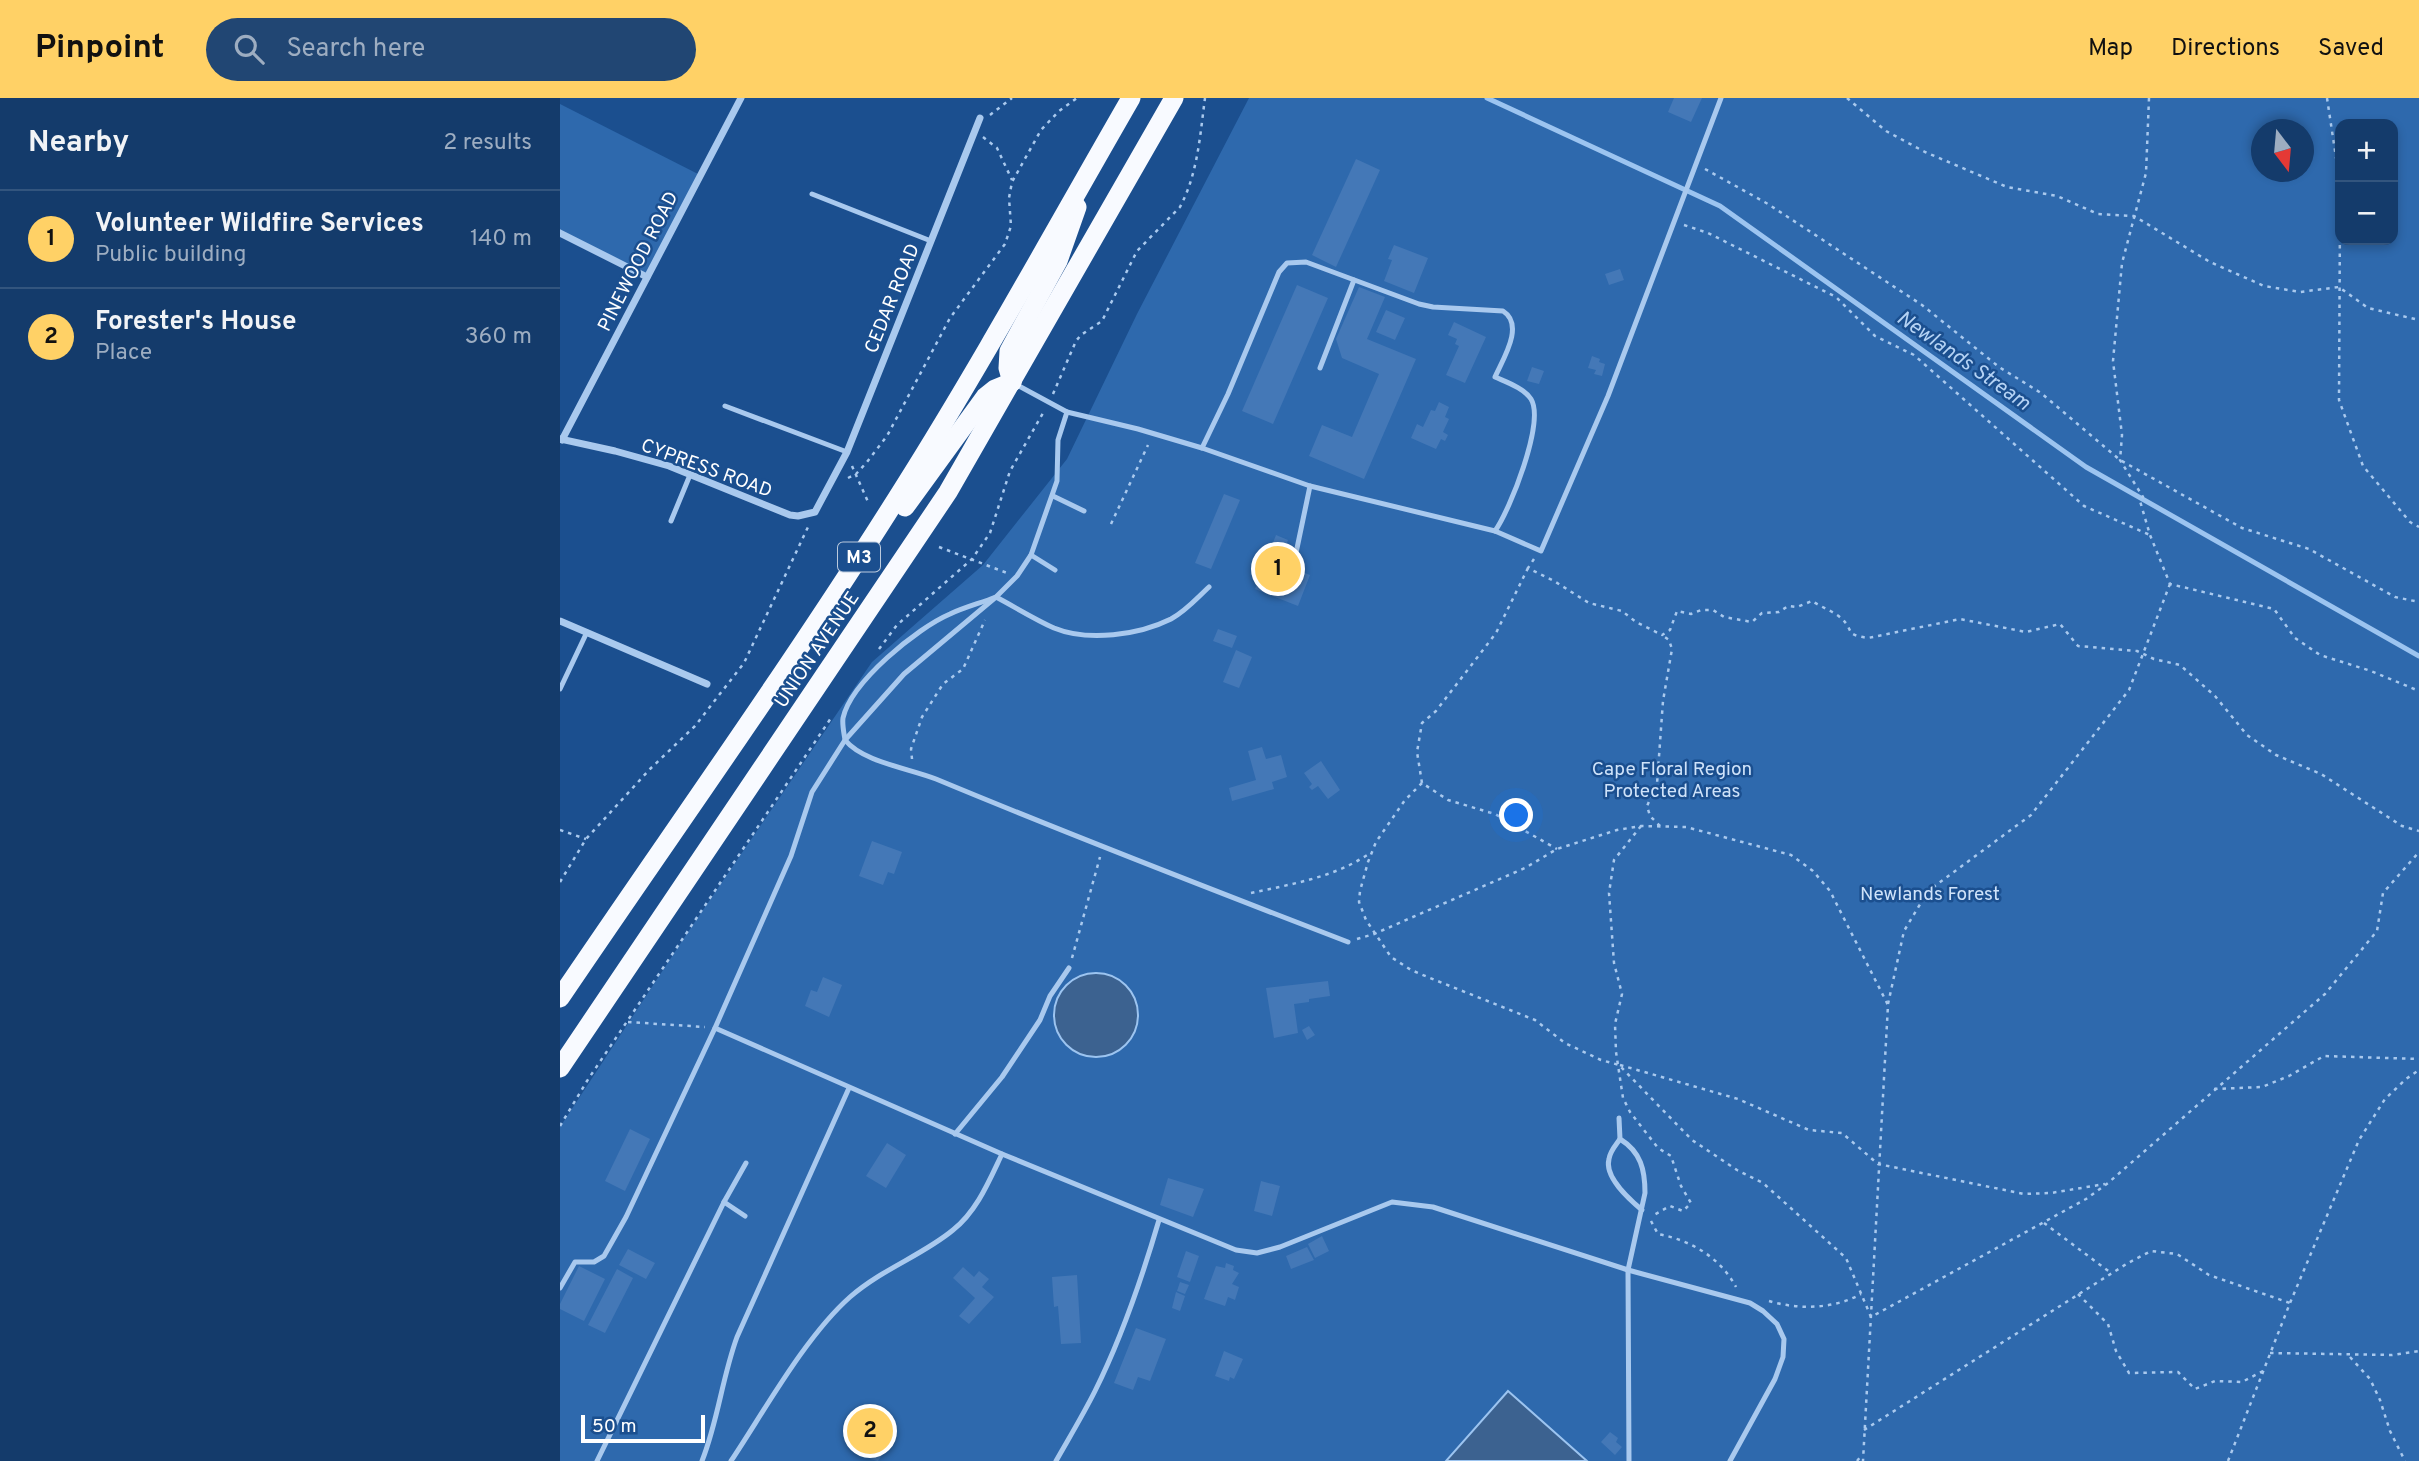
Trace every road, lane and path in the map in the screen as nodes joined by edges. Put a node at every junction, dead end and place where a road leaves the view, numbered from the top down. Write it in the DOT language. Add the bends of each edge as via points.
graph roads {
  1 [pos="741,98"];
  2 [pos="1012,98"];
  3 [pos="1077,98"];
  4 [pos="1130,98"];
  5 [pos="1174,98"];
  6 [pos="1205,98"];
  7 [pos="1721,98"];
  8 [pos="1847,98"];
  9 [pos="2149,98"];
  10 [pos="2327,98"];
  11 [pos="980,118"];
  12 [pos="975,131"];
  13 [pos="1696,164"];
  14 [pos="1012,182"];
  15 [pos="2340,182"];
  16 [pos="1081,185"];
  17 [pos="812,194"];
  18 [pos="2134,216"];
  19 [pos="1674,222"];
  20 [pos="560,233"];
  21 [pos="931,241"];
  22 [pos="2340,245"];
  23 [pos="647,276"];
  24 [pos="1354,279"];
  25 [pos="2339,287"];
  26 [pos="2419,320"];
  27 [pos="1320,368"];
  28 [pos="1012,382"];
  29 [pos="1049,403"];
  30 [pos="725,406"];
  31 [pos="1067,412"];
  32 [pos="1154,433"];
  33 [pos="561,440"];
  34 [pos="1202,448"];
  35 [pos="847,452"];
  36 [pos="2120,460"];
  37 [pos="856,474"];
  38 [pos="690,475"];
  39 [pos="1310,486"];
  40 [pos="828,488"];
  41 [pos="1053,496"];
  42 [pos="869,504"];
  43 [pos="1084,511"];
  44 [pos="815,512"];
  45 [pos="671,520"];
  46 [pos="1111,524"];
  47 [pos="2419,527"];
  48 [pos="1495,531"];
  49 [pos="2150,535"];
  50 [pos="939,547"];
  51 [pos="1541,551"];
  52 [pos="1296,553"];
  53 [pos="1031,555"];
  54 [pos="972,559"];
  55 [pos="1528,568"];
  56 [pos="852,569"];
  57 [pos="1055,570"];
  58 [pos="2170,584"];
  59 [pos="1209,587"];
  60 [pos="996,597"];
  61 [pos="2419,602"];
  62 [pos="560,621"];
  63 [pos="587,632"];
  64 [pos="1662,635"];
  65 [pos="877,652"];
  66 [pos="2143,654"];
  67 [pos="706,684"];
  68 [pos="560,689"];
  69 [pos="2419,691"];
  70 [pos="833,715"];
  71 [pos="845,740"];
  72 [pos="913,770"];
  73 [pos="1422,783"];
  74 [pos="1641,826"];
  75 [pos="1660,826"];
  76 [pos="560,830"];
  77 [pos="2419,831"];
  78 [pos="586,839"];
  79 [pos="1102,848"];
  80 [pos="1557,849"];
  81 [pos="1373,851"];
  82 [pos="2419,852"];
  83 [pos="560,882"];
  84 [pos="1231,897"];
  85 [pos="1374,934"];
  86 [pos="1348,942"];
  87 [pos="1069,968"];
  88 [pos="560,998"];
  89 [pos="1888,1004"];
  90 [pos="626,1022"];
  91 [pos="715,1028"];
  92 [pos="2419,1059"];
  93 [pos="1619,1065"];
  94 [pos="560,1068"];
  95 [pos="2419,1070"];
  96 [pos="849,1087"];
  97 [pos="2214,1088"];
  98 [pos="1619,1118"];
  99 [pos="560,1126"];
  100 [pos="955,1134"];
  101 [pos="1620,1139"];
  102 [pos="1002,1154"];
  103 [pos="746,1163"];
  104 [pos="1878,1164"];
  105 [pos="2108,1183"];
  106 [pos="724,1202"];
  107 [pos="1642,1210"];
  108 [pos="746,1216"];
  109 [pos="1159,1220"];
  110 [pos="2043,1222"];
  111 [pos="1629,1270"];
  112 [pos="2111,1273"];
  113 [pos="560,1288"];
  114 [pos="1738,1292"];
  115 [pos="1861,1294"];
  116 [pos="2078,1294"];
  117 [pos="1760,1298"];
  118 [pos="2290,1303"];
  119 [pos="1871,1317"];
  120 [pos="2419,1351"];
  121 [pos="2270,1353"];
  122 [pos="2349,1355"];
  123 [pos="2263,1371"];
  124 [pos="1864,1430"];
  125 [pos="1863,1455"];
  126 [pos="597,1461"];
  127 [pos="702,1461"];
  128 [pos="731,1461"];
  129 [pos="1056,1461"];
  130 [pos="1629,1461"];
  131 [pos="1730,1461"];
  132 [pos="1857,1461"];
  133 [pos="1863,1461"];
  134 [pos="2228,1461"];
  135 [pos="2406,1461"];
  1 -- 23 [label="street, PINEWOOD ROAD"];
  2 -- 11 [label="path" via="995,113"];
  3 -- 14 [label="path" via="1041,130"];
  4 -- 16 [label="highway, UNION AVENUE / M3"];
  5 -- 28 [label="highway, UNION AVENUE / M3"];
  6 -- 29 [label="path" via="1199,148 1185,199 1137,251 1102,321 1076,341"];
  7 -- 13 [label="lane"];
  8 -- 18 [label="path" via="1886,131 1997,183 2057,196 2098,214"];
  9 -- 18 [label="path" via="2146,173"];
  10 -- 15 [label="path"];
  11 -- 12 [label="street, CEDAR ROAD"];
  12 -- 14 [label="path" via="997,148"];
  12 -- 21 [label="street, CEDAR ROAD"];
  13 -- 19 [label="lane"];
  13 -- 36 [label="path" via="1768,204 1922,305 1999,367 2041,393"];
  14 -- 37 [label="path" via="1011,226 1005,244 950,318 887,436"];
  16 -- 28 [label="highway" via="1058,261 1009,351"];
  16 -- 56 [label="highway, UNION AVENUE / M3" via="951,411"];
  17 -- 21 [label="lane"];
  18 -- 25 [label="path" via="2210,262 2264,286 2300,292"];
  18 -- 36 [label="path" via="2122,263 2113,360 2122,435"];
  19 -- 49 [label="path" via="1708,233 1836,297 1875,336 1914,355 2084,506"];
  19 -- 51 [label="lane" via="1608,396"];
  20 -- 23 [label="street"];
  21 -- 35 [label="street, CEDAR ROAD"];
  22 -- 25 [label="path"];
  23 -- 33 [label="street, PINEWOOD ROAD"];
  24 -- 27 [label="lane"];
  24 -- 34 [label="lane" via="1306,262 1287,263 1279,272"];
  24 -- 48 [label="lane" via="1419,304 1493,309 1509,315 1513,330 1495,377 1527,395 1534,407 1535,425 1510,507"];
  25 -- 26 [label="path" via="2368,308"];
  25 -- 47 [label="path" via="2339,400 2363,466"];
  28 -- 29 [label="lane"];
  28 -- 56 [label="highway" via="985,397 877,543"];
  28 -- 94 [label="highway, UNION AVENUE / M3" via="899,568"];
  29 -- 31 [label="lane"];
  29 -- 54 [label="path" via="1010,471 990,533"];
  30 -- 35 [label="lane"];
  31 -- 32 [label="lane"];
  31 -- 41 [label="lane" via="1058,439"];
  32 -- 34 [label="lane"];
  32 -- 46 [label="path"];
  33 -- 38 [label="street, CYPRESS ROAD" via="615,451"];
  34 -- 39 [label="lane"];
  35 -- 37 [label="path"];
  35 -- 40 [label="street, CEDAR ROAD"];
  36 -- 49 [label="path" via="2143,497 2140,501"];
  36 -- 61 [label="path" via="2242,528 2309,549 2395,597"];
  37 -- 40 [label="path"];
  37 -- 42 [label="path"];
  38 -- 44 [label="street, CYPRESS ROAD" via="790,515"];
  38 -- 45 [label="lane"];
  39 -- 48 [label="lane"];
  39 -- 52 [label="lane"];
  40 -- 44 [label="street"];
  41 -- 43 [label="lane"];
  41 -- 53 [label="lane"];
  44 -- 78 [label="path" via="744,663 695,726"];
  48 -- 51 [label="lane"];
  49 -- 58 [label="path"];
  50 -- 54 [label="path"];
  51 -- 55 [label="path"];
  53 -- 57 [label="lane"];
  53 -- 60 [label="lane"];
  54 -- 65 [label="path" via="897,625"];
  55 -- 64 [label="path" via="1589,603 1622,611"];
  55 -- 73 [label="path" via="1496,633 1422,723 1417,752"];
  56 -- 88 [label="highway, UNION AVENUE / M3"];
  58 -- 66 [label="path"];
  58 -- 69 [label="path" via="2274,609 2295,638 2320,654"];
  59 -- 60 [label="lane" via="1173,618 1115,634 1071,633"];
  60 -- 71 [label="lane" via="904,674"];
  60 -- 71 [label="lane" via="948,615 877,666 851,700 843,720"];
  60 -- 72 [label="path" via="963,669 943,684 922,717 911,749"];
  62 -- 63 [label="street"];
  63 -- 67 [label="street"];
  63 -- 68 [label="lane"];
  64 -- 66 [label="path" via="1670,630 1677,611 1713,610 1752,622 1762,613 1812,601 1843,619 1855,636 1867,638 1961,620 2026,632 2060,625 2078,646"];
  64 -- 75 [label="path" via="1672,649 1657,784 1647,806"];
  66 -- 77 [label="path" via="2180,665 2215,696 2247,735 2276,755 2321,774 2402,826"];
  66 -- 89 [label="path" via="2129,690 2031,815 1928,891 1904,931"];
  70 -- 90 [label="path"];
  71 -- 72 [label="lane" via="863,755"];
  71 -- 91 [label="lane" via="812,792 791,856"];
  72 -- 79 [label="lane"];
  73 -- 80 [label="path" via="1448,800 1495,814"];
  73 -- 81 [label="path" via="1405,800"];
  74 -- 75 [label="path"];
  74 -- 80 [label="path"];
  74 -- 93 [label="path" via="1614,860 1609,893 1614,963 1622,995 1615,1024"];
  75 -- 89 [label="path" via="1686,827 1791,855 1814,871 1830,891"];
  76 -- 78 [label="path"];
  78 -- 83 [label="path"];
  79 -- 84 [label="lane"];
  79 -- 87 [label="path"];
  80 -- 85 [label="path" via="1525,868"];
  81 -- 84 [label="path" via="1321,876"];
  81 -- 85 [label="path" via="1359,902"];
  82 -- 97 [label="path" via="2383,893 2377,931 2325,994"];
  84 -- 86 [label="lane"];
  85 -- 86 [label="path"];
  85 -- 93 [label="path" via="1391,957 1411,970 1535,1020 1564,1042"];
  87 -- 100 [label="lane" via="1002,1077"];
  89 -- 104 [label="path"];
  90 -- 91 [label="path"];
  90 -- 99 [label="path"];
  91 -- 96 [label="lane"];
  91 -- 113 [label="lane" via="604,1256 594,1262 575,1262"];
  92 -- 97 [label="path" via="2324,1056 2262,1087"];
  93 -- 104 [label="path" via="1738,1098 1809,1130 1842,1133"];
  93 -- 114 [label="path" via="1623,1098 1630,1112 1658,1148 1671,1156 1691,1203 1683,1211 1670,1206 1650,1219 1658,1234 1693,1244 1728,1273"];
  93 -- 115 [label="path" via="1692,1140 1763,1182 1822,1234 1846,1258"];
  95 -- 118 [label="path" via="2385,1099 2359,1140"];
  96 -- 100 [label="lane"];
  96 -- 127 [label="lane" via="737,1337"];
  97 -- 105 [label="path"];
  98 -- 101 [label="lane"];
  100 -- 102 [label="lane"];
  101 -- 107 [label="lane" via="1631,1145 1643,1168"];
  101 -- 107 [label="lane" via="1610,1153 1610,1173"];
  102 -- 109 [label="lane"];
  102 -- 128 [label="lane" via="978,1202 954,1230 883,1272 833,1315"];
  103 -- 106 [label="lane"];
  104 -- 105 [label="path" via="2024,1194"];
  104 -- 119 [label="path"];
  105 -- 110 [label="path"];
  106 -- 108 [label="lane"];
  106 -- 126 [label="lane"];
  107 -- 111 [label="lane"];
  109 -- 111 [label="lane" via="1236,1250 1257,1253 1392,1202 1409,1203"];
  109 -- 129 [label="lane" via="1114,1349"];
  110 -- 112 [label="path"];
  110 -- 119 [label="path"];
  111 -- 130 [label="lane"];
  111 -- 131 [label="lane" via="1750,1303 1777,1324 1784,1339 1783,1357"];
  112 -- 116 [label="path"];
  112 -- 118 [label="path" via="2151,1251 2177,1254 2209,1275"];
  115 -- 117 [label="path" via="1845,1303 1811,1307"];
  115 -- 119 [label="path"];
  116 -- 123 [label="path" via="2108,1324 2129,1373 2178,1372 2195,1389 2215,1381 2242,1382"];
  116 -- 124 [label="path"];
  118 -- 121 [label="path"];
  119 -- 124 [label="path"];
  120 -- 122 [label="path"];
  121 -- 122 [label="path"];
  121 -- 123 [label="path"];
  122 -- 135 [label="path" via="2370,1379"];
  123 -- 134 [label="path"];
  124 -- 125 [label="path"];
  125 -- 132 [label="path"];
  125 -- 133 [label="path"];
}
